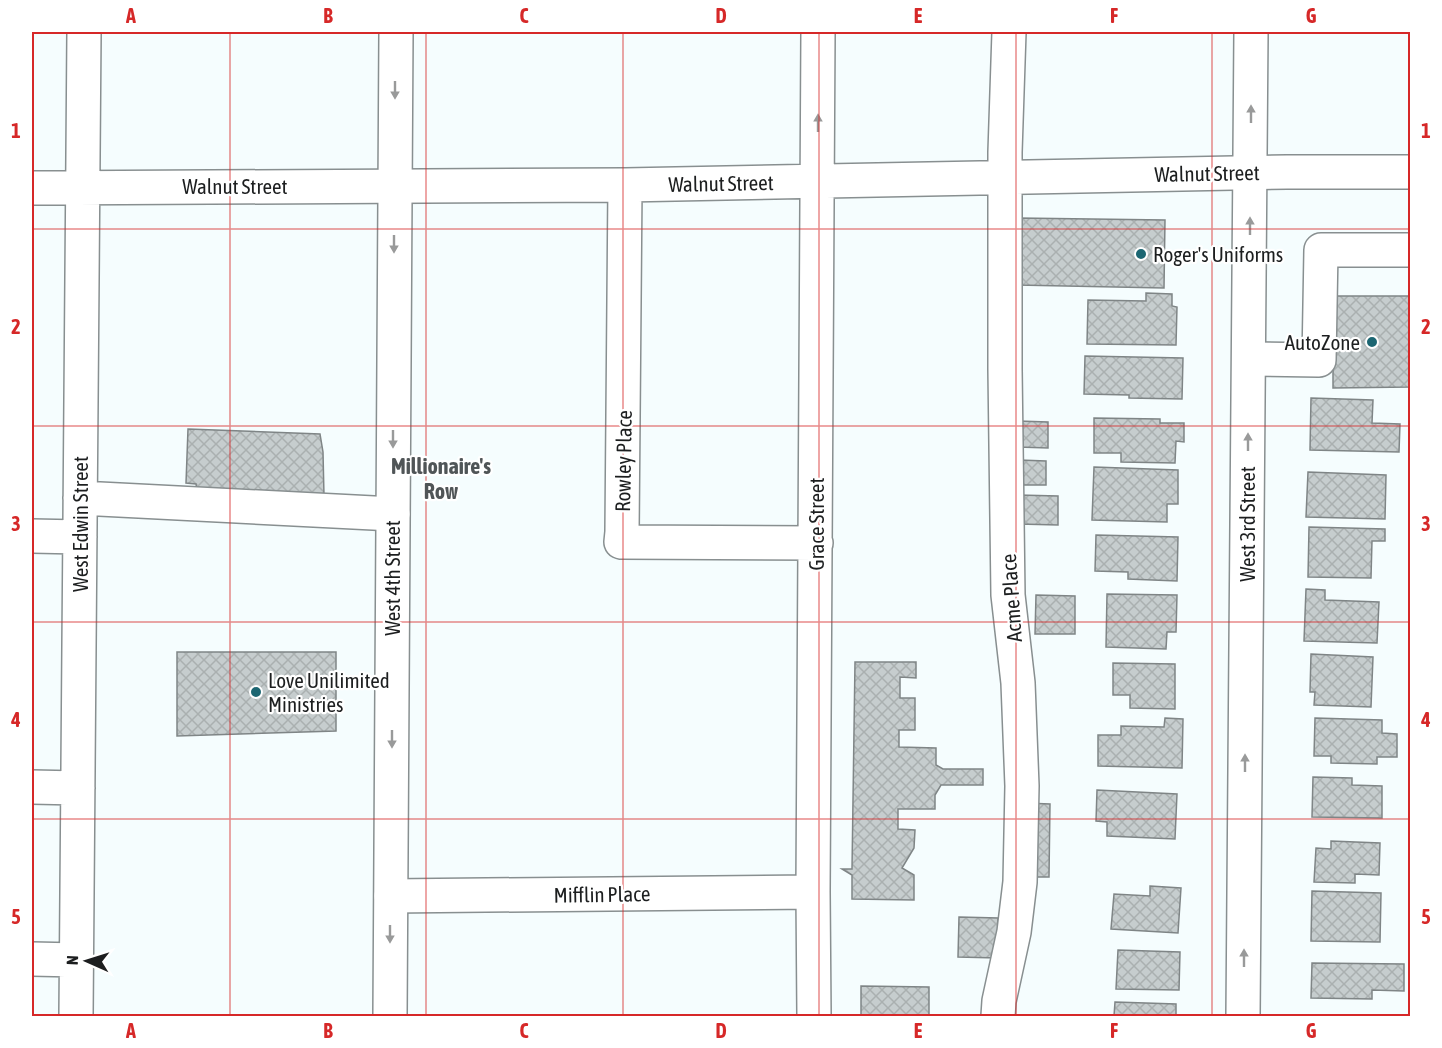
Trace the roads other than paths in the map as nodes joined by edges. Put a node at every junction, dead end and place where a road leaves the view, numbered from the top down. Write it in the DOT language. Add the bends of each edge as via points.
graph roads {
  1 [pos="84,32"];
  2 [pos="396,32"];
  3 [pos="818,32"];
  4 [pos="1009,32"];
  5 [pos="1251,32"];
  6 [pos="1250,172"];
  7 [pos="1410,172"];
  8 [pos="1005,178"];
  9 [pos="818,182"];
  10 [pos="625,185"];
  11 [pos="82,186"];
  12 [pos="395,186"];
  13 [pos="32,188"];
  14 [pos="1410,250"];
  15 [pos="1249,359"];
  16 [pos="80,498"];
  17 [pos="393,514"];
  18 [pos="32,536"];
  19 [pos="80,537"];
  20 [pos="816,543"];
  21 [pos="32,787"];
  22 [pos="78,788"];
  23 [pos="813,892"];
  24 [pos="391,896"];
  25 [pos="32,959"];
  26 [pos="77,960"];
  27 [pos="76,1017"];
  28 [pos="390,1017"];
  29 [pos="814,1017"];
  30 [pos="998,1017"];
  31 [pos="1243,1017"];
  1 -- 11 [label="street, West Edwin Street"];
  2 -- 12 [label="street, West 4th Street, one-way"];
  9 -- 3 [label="street, Grace Street, one-way"];
  4 -- 8 [label="street, Acme Place"];
  6 -- 5 [label="street, West 3rd Street, one-way"];
  6 -- 7 [label="street, Walnut Street"];
  6 -- 8 [label="street, Walnut Street"];
  15 -- 6 [label="street, West 3rd Street, one-way"];
  8 -- 9 [label="street, Walnut Street"];
  8 -- 30 [label="street, Acme Place" via="1008,595 1018,683 1022,786 1020,882"];
  9 -- 10 [label="street, Walnut Street"];
  9 -- 20 [label="street, Grace Street"];
  10 -- 12 [label="street, Walnut Street"];
  10 -- 20 [label="street, Rowley Place" via="621,542"];
  11 -- 12 [label="street, Walnut Street"];
  11 -- 13 [label="street, Walnut Street"];
  11 -- 16 [label="street, West Edwin Street"];
  12 -- 17 [label="street, West 4th Street, one-way"];
  14 -- 15 [label="street" via="1321,250 1319,360"];
  31 -- 15 [label="street, West 3rd Street, one-way"];
  16 -- 17 [label="street"];
  16 -- 19 [label="street, West Edwin Street"];
  17 -- 24 [label="street, West 4th Street, one-way"];
  18 -- 19 [label="street"];
  19 -- 22 [label="street, West Edwin Street"];
  20 -- 23 [label="street, Grace Street"];
  21 -- 22 [label="street"];
  22 -- 26 [label="street, West Edwin Street"];
  23 -- 24 [label="street, Mifflin Place"];
  23 -- 29 [label="street, Grace Street"];
  24 -- 28 [label="street, West 4th Street, one-way"];
  25 -- 26 [label="street"];
  26 -- 27 [label="street, West Edwin Street"];
}
